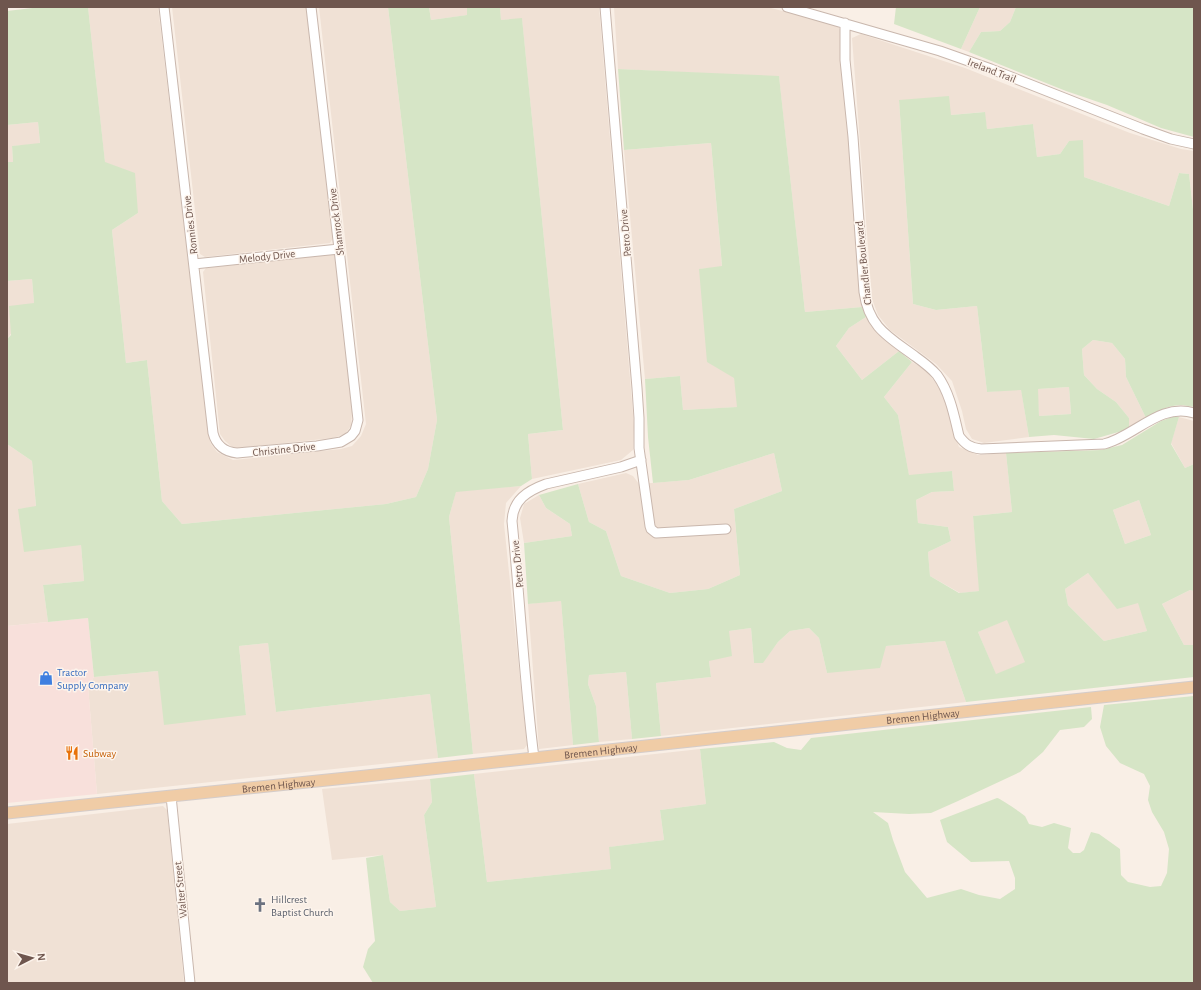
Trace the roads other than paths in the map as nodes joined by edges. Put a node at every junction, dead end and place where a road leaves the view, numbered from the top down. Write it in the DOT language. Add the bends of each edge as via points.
graph roads {
  1 [pos="164,7"];
  2 [pos="311,7"];
  3 [pos="605,7"];
  4 [pos="787,7"];
  5 [pos="845,23"];
  6 [pos="1194,144"];
  7 [pos="339,249"];
  8 [pos="194,264"];
  9 [pos="1194,413"];
  10 [pos="352,436"];
  11 [pos="217,443"];
  12 [pos="641,460"];
  13 [pos="726,529"];
  14 [pos="1194,687"];
  15 [pos="534,758"];
  16 [pos="171,796"];
  17 [pos="7,814"];
  18 [pos="190,983"];
  1 -- 8 [label="street, Ronnies Drive"];
  2 -- 7 [label="street, Shamrock Drive"];
  3 -- 12 [label="street, Petro Drive" via="640,418"];
  4 -- 5 [label="street, Ireland Trail"];
  5 -- 6 [label="street, Ireland Trail" via="940,51 1143,129"];
  5 -- 9 [label="street, Chandler Boulevard" via="845,60 867,308 873,321 882,331 936,375 947,393 959,436 963,441 981,450 1104,444 1121,439 1153,419 1170,412"];
  7 -- 8 [label="street, Melody Drive"];
  7 -- 10 [label="street, Shamrock Drive" via="358,412"];
  8 -- 11 [label="street, Ronnies Drive"];
  10 -- 11 [label="street, Christine Drive" via="332,444 250,453 231,452"];
  12 -- 13 [label="street, Petro Drive" via="653,532"];
  12 -- 15 [label="street, Petro Drive" via="538,487 515,506 512,521"];
  14 -- 15 [label="main road, Bremen Highway"];
  15 -- 16 [label="main road, Bremen Highway"];
  16 -- 17 [label="main road, Bremen Highway"];
  16 -- 18 [label="street, Walter Street"];
}
